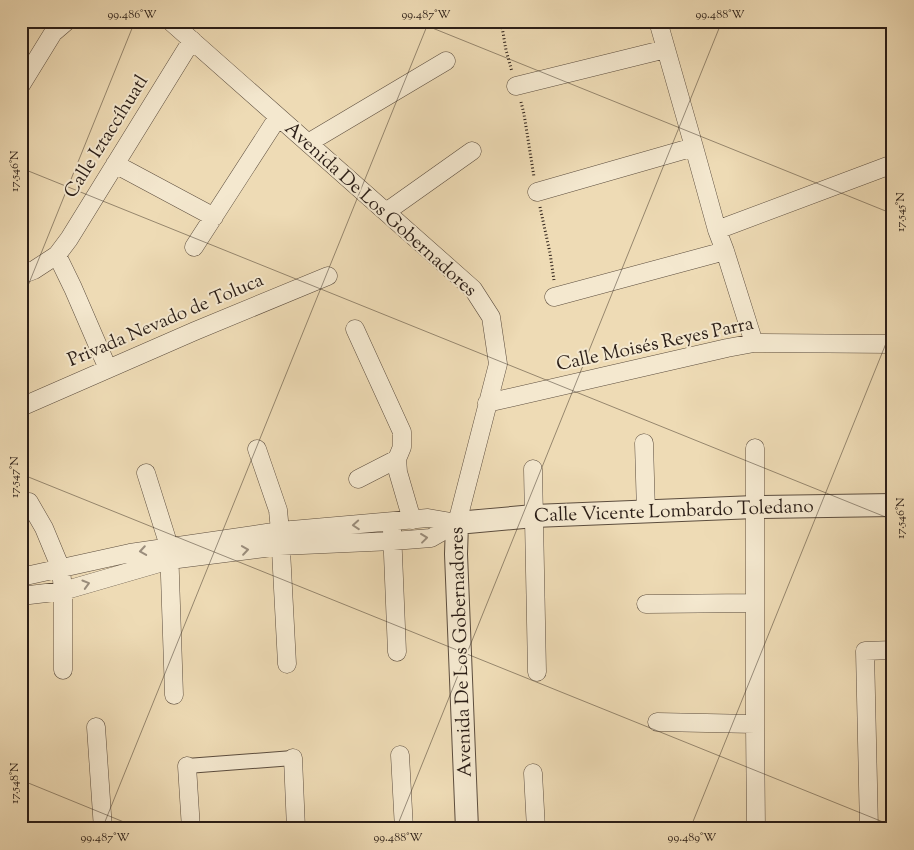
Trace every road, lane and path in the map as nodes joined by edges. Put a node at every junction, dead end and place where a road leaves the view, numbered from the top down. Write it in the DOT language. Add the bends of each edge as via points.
graph roads {
  1 [pos="67,21"];
  2 [pos="501,21"];
  3 [pos="658,21"];
  4 [pos="178,23"];
  5 [pos="192,40"];
  6 [pos="666,49"];
  7 [pos="446,61"];
  8 [pos="21,85"];
  9 [pos="516,86"];
  10 [pos="278,117"];
  11 [pos="308,143"];
  12 [pos="694,147"];
  13 [pos="472,150"];
  14 [pos="115,164"];
  15 [pos="893,164"];
  16 [pos="537,192"];
  17 [pos="386,212"];
  18 [pos="214,217"];
  19 [pos="717,230"];
  20 [pos="194,247"];
  21 [pos="725,251"];
  22 [pos="57,255"];
  23 [pos="21,275"];
  24 [pos="328,276"];
  25 [pos="554,297"];
  26 [pos="355,329"];
  27 [pos="754,343"];
  28 [pos="893,344"];
  29 [pos="108,369"];
  30 [pos="487,403"];
  31 [pos="21,408"];
  32 [pos="644,443"];
  33 [pos="754,448"];
  34 [pos="257,449"];
  35 [pos="398,459"];
  36 [pos="533,469"];
  37 [pos="146,473"];
  38 [pos="358,479"];
  39 [pos="29,502"];
  40 [pos="893,505"];
  41 [pos="755,507"];
  42 [pos="646,512"];
  43 [pos="534,516"];
  44 [pos="412,520"];
  45 [pos="391,522"];
  46 [pos="456,523"];
  47 [pos="280,538"];
  48 [pos="392,541"];
  49 [pos="170,553"];
  50 [pos="60,569"];
  51 [pos="21,577"];
  52 [pos="63,591"];
  53 [pos="21,596"];
  54 [pos="754,603"];
  55 [pos="646,604"];
  56 [pos="893,650"];
  57 [pos="396,652"];
  58 [pos="287,664"];
  59 [pos="63,670"];
  60 [pos="537,672"];
  61 [pos="174,695"];
  62 [pos="656,722"];
  63 [pos="754,724"];
  64 [pos="96,727"];
  65 [pos="400,755"];
  66 [pos="292,758"];
  67 [pos="187,766"];
  68 [pos="533,773"];
  69 [pos="103,829"];
  70 [pos="191,829"];
  71 [pos="296,829"];
  72 [pos="404,829"];
  73 [pos="467,829"];
  74 [pos="536,829"];
  75 [pos="756,829"];
  76 [pos="869,829"];
  1 -- 8 [label="street" via="53,33"];
  2 -- 9 [label="path"];
  3 -- 6 [label="street"];
  4 -- 5 [label="street, Avenida De Los Gobernadores"];
  5 -- 10 [label="street, Avenida De Los Gobernadores"];
  5 -- 14 [label="street, Calle Iztaccíhuatl"];
  6 -- 9 [label="street"];
  6 -- 12 [label="street"];
  7 -- 11 [label="street"];
  9 -- 16 [label="path"];
  10 -- 11 [label="street, Avenida De Los Gobernadores"];
  10 -- 18 [label="street"];
  11 -- 17 [label="street, Avenida De Los Gobernadores"];
  12 -- 16 [label="street"];
  12 -- 19 [label="street"];
  13 -- 17 [label="street"];
  14 -- 18 [label="street"];
  14 -- 22 [label="street, Calle Iztaccíhuatl"];
  15 -- 19 [label="street"];
  16 -- 25 [label="path" via="550,253"];
  17 -- 30 [label="street, Avenida De Los Gobernadores" via="473,289 491,317 498,364"];
  18 -- 20 [label="street"];
  19 -- 21 [label="street"];
  21 -- 25 [label="street"];
  21 -- 27 [label="street"];
  22 -- 23 [label="street"];
  22 -- 29 [label="street"];
  24 -- 29 [label="street, Privada Nevado de Toluca"];
  26 -- 35 [label="street" via="402,432"];
  27 -- 28 [label="street, Calle Moisés Reyes Parra"];
  27 -- 30 [label="street, Calle Moisés Reyes Parra"];
  29 -- 31 [label="street, Privada Nevado de Toluca"];
  30 -- 46 [label="street, Avenida De Los Gobernadores"];
  32 -- 42 [label="street"];
  33 -- 41 [label="street"];
  34 -- 47 [label="street" via="278,510"];
  35 -- 38 [label="street"];
  35 -- 44 [label="street" via="398,472"];
  36 -- 43 [label="street"];
  37 -- 49 [label="street"];
  39 -- 50 [label="street" via="44,528"];
  40 -- 41 [label="street, Calle Vicente Lombardo Toledano"];
  41 -- 42 [label="street, Calle Vicente Lombardo Toledano"];
  41 -- 54 [label="street"];
  42 -- 43 [label="street, Calle Vicente Lombardo Toledano"];
  43 -- 46 [label="street, Calle Vicente Lombardo Toledano"];
  43 -- 60 [label="street"];
  44 -- 45 [label="street, Calle Vicente Lombardo Toledano"];
  44 -- 46 [label="street, Calle Vicente Lombardo Toledano" via="428,518"];
  45 -- 47 [label="street, Calle Vicente Lombardo Toledano, one-way"];
  45 -- 48 [label="street"];
  48 -- 46 [label="street, Calle Vicente Lombardo Toledano, one-way" via="431,538"];
  46 -- 73 [label="street, Avenida De Los Gobernadores"];
  47 -- 48 [label="street, Calle Vicente Lombardo Toledano"];
  47 -- 49 [label="street, Calle Vicente Lombardo Toledano"];
  47 -- 58 [label="street"];
  48 -- 57 [label="street"];
  49 -- 50 [label="street, Calle Vicente Lombardo Toledano, one-way" via="130,553"];
  52 -- 49 [label="street, Calle Vicente Lombardo Toledano, one-way"];
  49 -- 61 [label="street"];
  50 -- 51 [label="street, Calle Vicente Lombardo Toledano"];
  50 -- 52 [label="street"];
  52 -- 53 [label="street, Calle Vicente Lombardo Toledano"];
  52 -- 59 [label="street"];
  54 -- 55 [label="street"];
  54 -- 63 [label="street"];
  56 -- 76 [label="street" via="865,651"];
  62 -- 63 [label="street"];
  63 -- 75 [label="street"];
  64 -- 69 [label="street"];
  65 -- 72 [label="street"];
  66 -- 67 [label="street"];
  66 -- 71 [label="street"];
  67 -- 70 [label="street"];
  68 -- 74 [label="street"];
}
